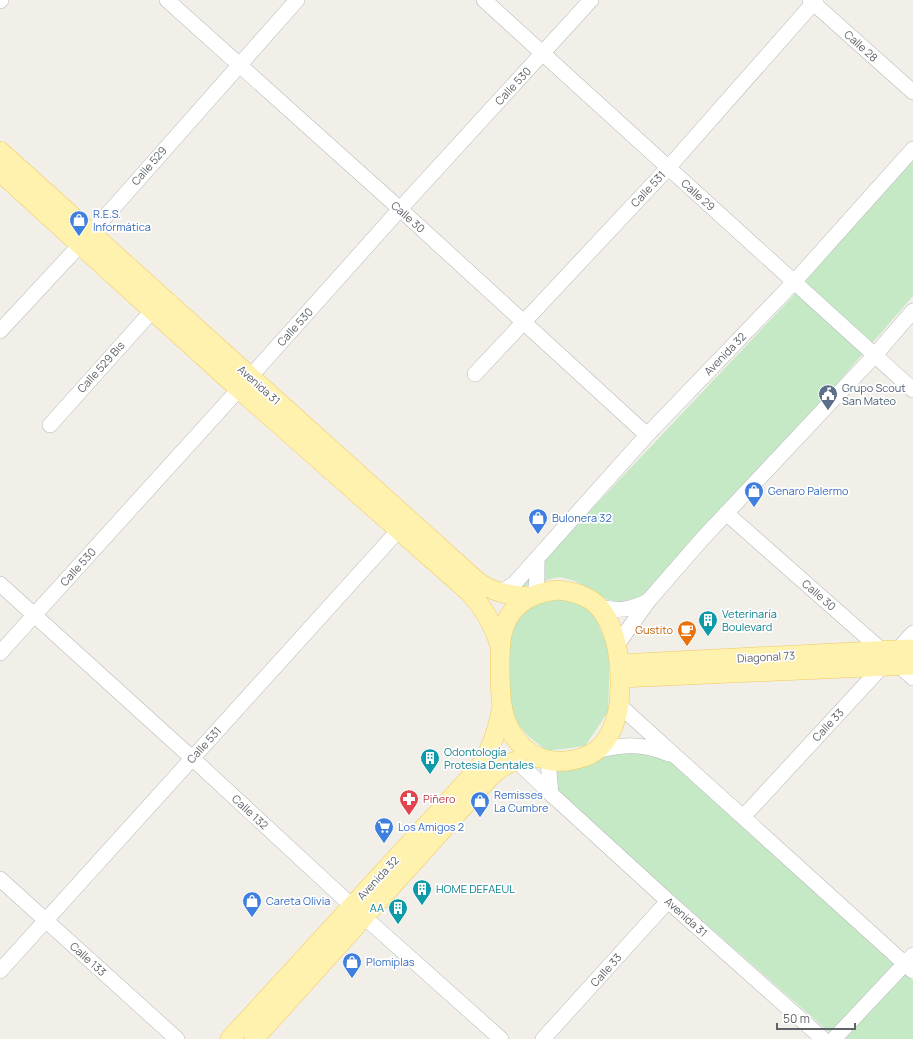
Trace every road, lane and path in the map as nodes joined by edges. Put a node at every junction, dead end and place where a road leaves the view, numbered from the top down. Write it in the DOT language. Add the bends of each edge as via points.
graph roads {
  1 [pos="167,0"];
  2 [pos="297,0"];
  3 [pos="484,0"];
  4 [pos="591,0"];
  5 [pos="813,1"];
  6 [pos="543,54"];
  7 [pos="239,65"];
  8 [pos="913,92"];
  9 [pos="913,149"];
  10 [pos="0,151"];
  11 [pos="668,168"];
  12 [pos="0,172"];
  13 [pos="400,209"];
  14 [pos="85,239"];
  15 [pos="794,282"];
  16 [pos="153,310"];
  17 [pos="913,311"];
  18 [pos="524,322"];
  19 [pos="0,331"];
  20 [pos="874,355"];
  21 [pos="475,374"];
  22 [pos="245,383"];
  23 [pos="913,390"];
  24 [pos="50,425"];
  25 [pos="647,435"];
  26 [pos="726,513"];
  27 [pos="404,525"];
  28 [pos="537,558"];
  29 [pos="0,584"];
  30 [pos="499,593"];
  31 [pos="532,596"];
  32 [pos="649,600"];
  33 [pos="598,606"];
  34 [pos="34,616"];
  35 [pos="913,633"];
  36 [pos="617,645"];
  37 [pos="500,646"];
  38 [pos="0,653"];
  39 [pos="897,658"];
  40 [pos="620,671"];
  41 [pos="913,678"];
  42 [pos="619,704"];
  43 [pos="502,705"];
  44 [pos="596,751"];
  45 [pos="677,757"];
  46 [pos="192,758"];
  47 [pos="543,759"];
  48 [pos="516,760"];
  49 [pos="551,794"];
  50 [pos="743,817"];
  51 [pos="0,879"];
  52 [pos="668,901"];
  53 [pos="358,912"];
  54 [pos="46,921"];
  55 [pos="910,963"];
  56 [pos="0,971"];
  57 [pos="177,1039"];
  58 [pos="230,1039"];
  59 [pos="254,1039"];
  60 [pos="501,1039"];
  61 [pos="543,1039"];
  62 [pos="823,1039"];
  63 [pos="834,1039"];
  1 -- 7 [label="street, Calle 30"];
  2 -- 7 [label="street, Calle 529"];
  3 -- 6 [label="street, Calle 29"];
  4 -- 6 [label="street, Calle 530"];
  5 -- 8 [label="street, Calle 28"];
  5 -- 11 [label="street, Calle 531"];
  6 -- 11 [label="street, Calle 29"];
  6 -- 13 [label="street, Calle 530"];
  7 -- 13 [label="street, Calle 30"];
  7 -- 14 [label="street, Calle 529"];
  9 -- 15 [label="street, Avenida 32"];
  10 -- 14 [label="main road, Avenida 31"];
  11 -- 15 [label="street, Calle 29"];
  11 -- 18 [label="street, Calle 531"];
  12 -- 14 [label="main road, Avenida 31"];
  13 -- 18 [label="street, Calle 30"];
  13 -- 22 [label="street, Calle 530"];
  14 -- 16 [label="main road, Avenida 31"];
  14 -- 19 [label="street, Calle 529"];
  14 -- 22 [label="main road, Avenida 31"];
  15 -- 20 [label="street, Calle 29"];
  15 -- 25 [label="street, Avenida 32"];
  16 -- 22 [label="main road, Avenida 31"];
  16 -- 24 [label="street, Calle 529 Bis"];
  17 -- 20 [label="street"];
  18 -- 21 [label="street, Calle 531"];
  18 -- 25 [label="street, Calle 30"];
  20 -- 23 [label="street, Calle 29"];
  20 -- 26 [label="street"];
  22 -- 27 [label="main road, Avenida 31"];
  22 -- 34 [label="street, Calle 530"];
  25 -- 28 [label="street, Avenida 32"];
  26 -- 32 [label="street"];
  26 -- 39 [label="street, Calle 30"];
  27 -- 30 [label="main road, Avenida 31" via="484,587"];
  27 -- 37 [label="main road, Avenida 31" via="478,601 492,622"];
  27 -- 46 [label="street, Calle 531"];
  28 -- 30 [label="street, Avenida 32" via="514,584"];
  28 -- 31 [label="street" via="537,578"];
  29 -- 34 [label="street, Calle 132"];
  30 -- 31 [label="main road, Avenida 31"];
  31 -- 33 [label="main road" via="546,591 568,591 589,599"];
  31 -- 37 [label="main road" via="512,613 506,623"];
  32 -- 33 [label="street" via="630,609 608,609"];
  32 -- 36 [label="street"];
  33 -- 36 [label="main road"];
  34 -- 38 [label="street, Calle 530"];
  34 -- 46 [label="street, Calle 132"];
  35 -- 39 [label="street, Calle 33"];
  36 -- 40 [label="main road"];
  37 -- 43 [label="main road"];
  39 -- 40 [label="main road, Diagonal 73"];
  39 -- 41 [label="street, Calle 30"];
  39 -- 50 [label="street, Calle 33"];
  40 -- 42 [label="main road"];
  42 -- 44 [label="main road" via="613,728"];
  42 -- 45 [label="street"];
  43 -- 47 [label="main road" via="511,732 520,743"];
  43 -- 53 [label="main road, Avenida 32" via="493,743 479,768"];
  44 -- 45 [label="street" via="636,746"];
  44 -- 47 [label="main road, Avenida 32" via="575,760 562,762"];
  45 -- 50 [label="street"];
  46 -- 53 [label="street, Calle 132"];
  46 -- 54 [label="street, Calle 531"];
  47 -- 48 [label="main road, Avenida 32"];
  47 -- 49 [label="street"];
  48 -- 49 [label="street, Avenida 31"];
  48 -- 53 [label="main road, Avenida 32" via="498,769"];
  49 -- 52 [label="street, Avenida 31"];
  50 -- 55 [label="street"];
  51 -- 54 [label="street, Calle 133"];
  52 -- 61 [label="street, Calle 33"];
  52 -- 62 [label="street, Avenida 31"];
  53 -- 58 [label="main road, Avenida 32"];
  53 -- 59 [label="main road, Avenida 32"];
  53 -- 60 [label="street, Calle 132"];
  54 -- 56 [label="street, Calle 531"];
  54 -- 57 [label="street, Calle 133"];
  55 -- 63 [label="street"];
}
